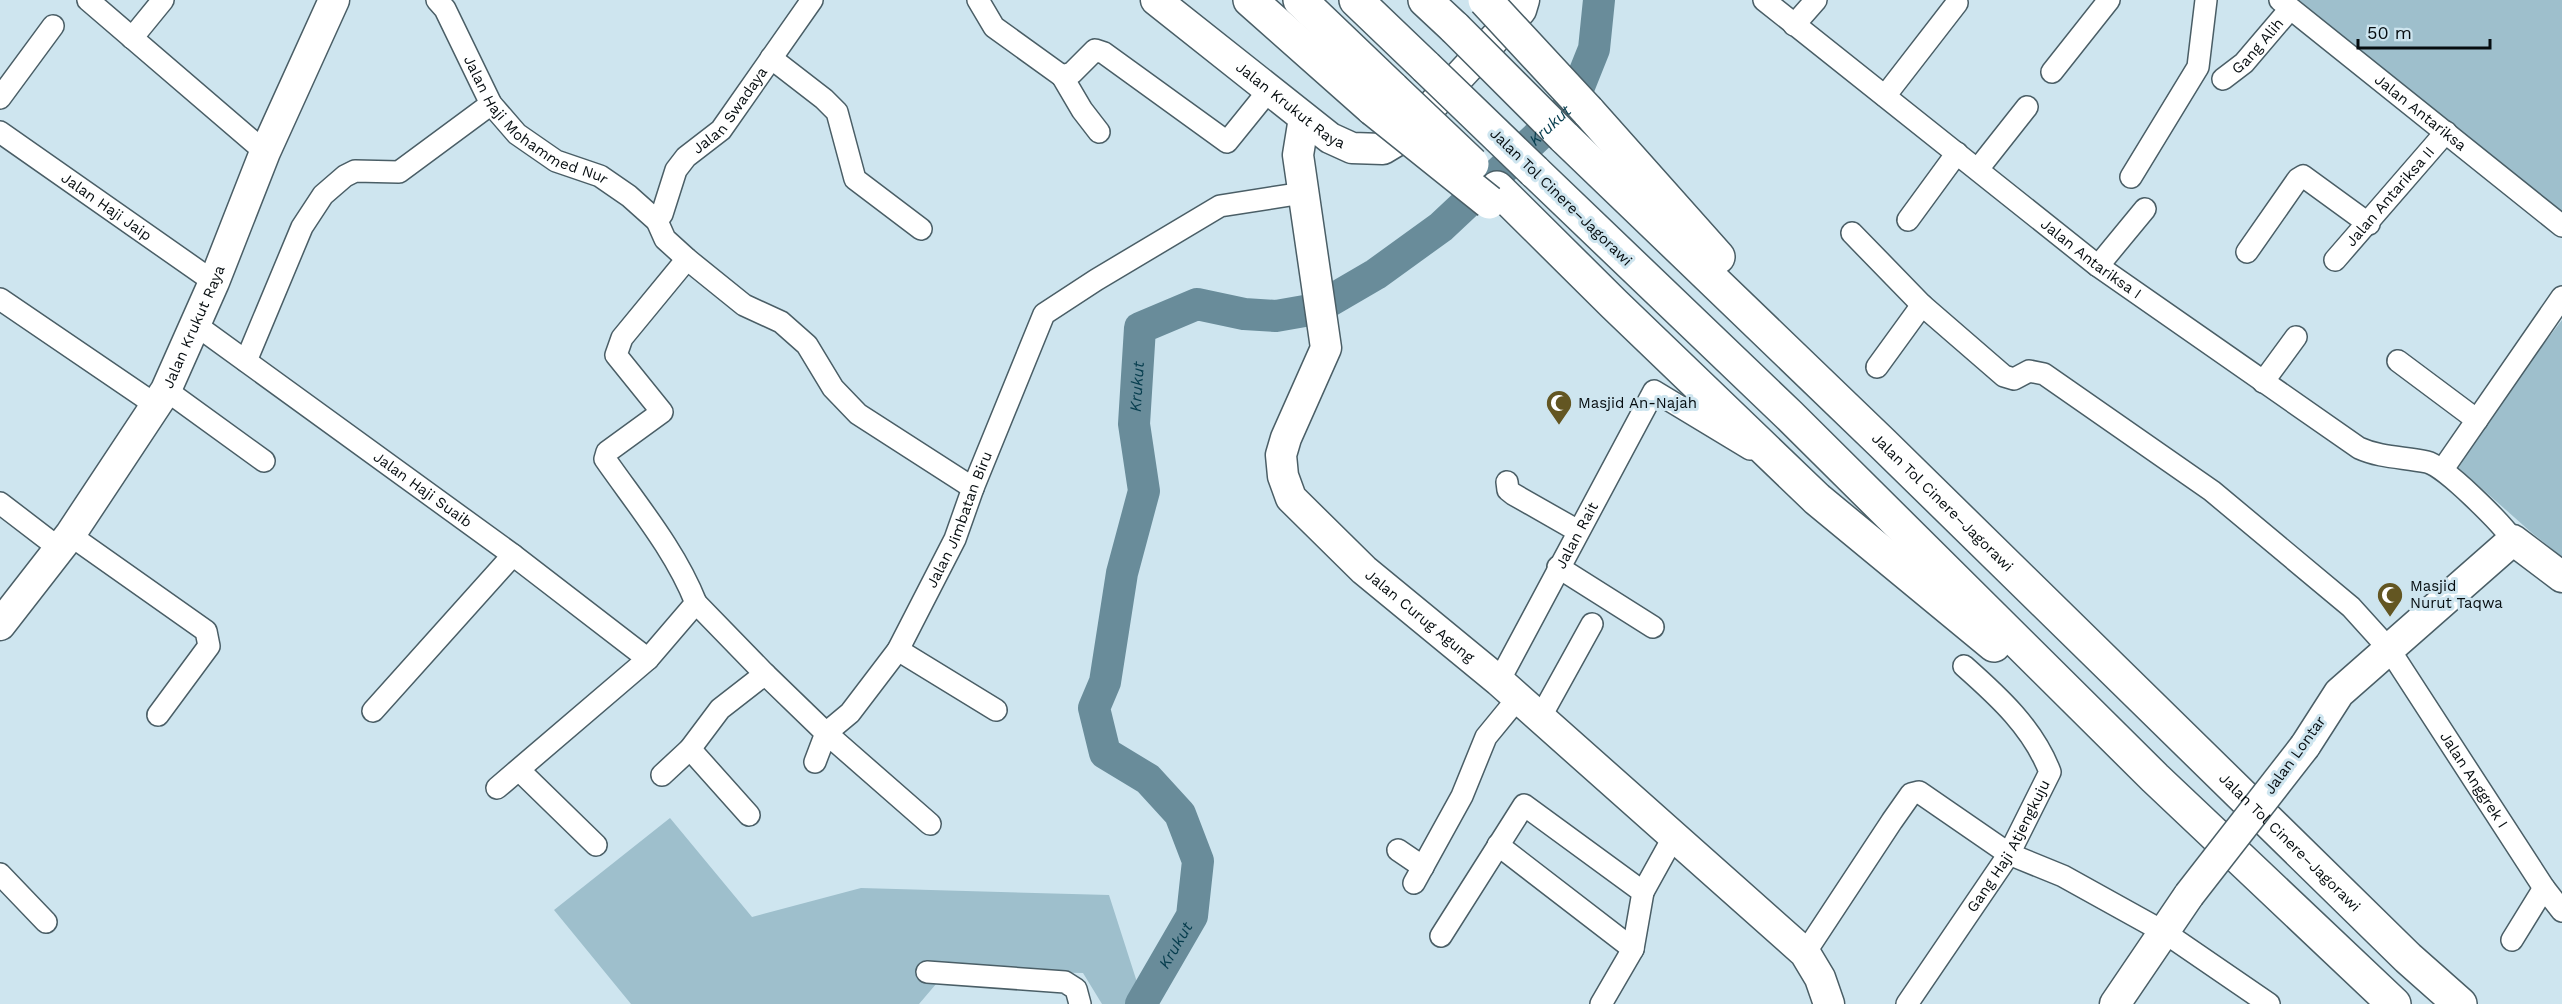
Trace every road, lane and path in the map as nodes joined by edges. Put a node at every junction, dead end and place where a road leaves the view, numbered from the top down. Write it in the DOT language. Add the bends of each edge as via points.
graph roads {
  1 [pos="88,0"];
  2 [pos="164,0"];
  3 [pos="333,0"];
  4 [pos="437,0"];
  5 [pos="812,0"];
  6 [pos="978,0"];
  7 [pos="1156,0"];
  8 [pos="1250,0"];
  9 [pos="1300,0"];
  10 [pos="1356,0"];
  11 [pos="1425,0"];
  12 [pos="1485,0"];
  13 [pos="1524,0"];
  14 [pos="1764,0"];
  15 [pos="1816,0"];
  16 [pos="2109,0"];
  17 [pos="2206,0"];
  18 [pos="1957,3"];
  19 [pos="2285,4"];
  20 [pos="1794,25"];
  21 [pos="53,26"];
  22 [pos="132,38"];
  23 [pos="771,58"];
  24 [pos="2052,72"];
  25 [pos="1062,76"];
  26 [pos="2223,79"];
  27 [pos="1269,90"];
  28 [pos="1885,96"];
  29 [pos="0,98"];
  30 [pos="1383,99"];
  31 [pos="491,104"];
  32 [pos="2027,107"];
  33 [pos="1304,118"];
  34 [pos="0,132"];
  35 [pos="1099,132"];
  36 [pos="2446,132"];
  37 [pos="265,152"];
  38 [pos="1957,153"];
  39 [pos="1978,169"];
  40 [pos="2131,177"];
  41 [pos="1303,193"];
  42 [pos="2145,209"];
  43 [pos="1908,220"];
  44 [pos="657,221"];
  45 [pos="2369,224"];
  46 [pos="2562,226"];
  47 [pos="921,229"];
  48 [pos="1852,233"];
  49 [pos="2247,252"];
  50 [pos="687,259"];
  51 [pos="2335,260"];
  52 [pos="2098,266"];
  53 [pos="214,282"];
  54 [pos="2562,297"];
  55 [pos="0,299"];
  56 [pos="1922,305"];
  57 [pos="195,325"];
  58 [pos="2296,337"];
  59 [pos="240,356"];
  60 [pos="2398,361"];
  61 [pos="1877,366"];
  62 [pos="2263,382"];
  63 [pos="168,400"];
  64 [pos="2477,420"];
  65 [pos="1882,443"];
  66 [pos="1750,449"];
  67 [pos="264,461"];
  68 [pos="2443,469"];
  69 [pos="1507,482"];
  70 [pos="973,488"];
  71 [pos="0,503"];
  72 [pos="1578,531"];
  73 [pos="2513,540"];
  74 [pos="65,542"];
  75 [pos="513,555"];
  76 [pos="1558,567"];
  77 [pos="2562,577"];
  78 [pos="696,603"];
  79 [pos="1592,624"];
  80 [pos="0,625"];
  81 [pos="1653,627"];
  82 [pos="2389,649"];
  83 [pos="898,650"];
  84 [pos="648,659"];
  85 [pos="1964,666"];
  86 [pos="765,674"];
  87 [pos="1519,699"];
  88 [pos="996,710"];
  89 [pos="373,711"];
  90 [pos="158,715"];
  91 [pos="826,733"];
  92 [pos="690,749"];
  93 [pos="815,762"];
  94 [pos="519,770"];
  95 [pos="662,776"];
  96 [pos="2155,778"];
  97 [pos="497,788"];
  98 [pos="749,815"];
  99 [pos="930,824"];
  100 [pos="1674,836"];
  101 [pos="596,845"];
  102 [pos="1498,845"];
  103 [pos="1398,850"];
  104 [pos="2008,854"];
  105 [pos="0,874"];
  106 [pos="2544,888"];
  107 [pos="1643,892"];
  108 [pos="2562,911"];
  109 [pos="46,922"];
  110 [pos="2164,932"];
  111 [pos="1441,936"];
  112 [pos="2512,940"];
  113 [pos="1633,949"];
  114 [pos="1805,953"];
  115 [pos="927,972"];
  116 [pos="1080,1004"];
  117 [pos="1601,1004"];
  118 [pos="1829,1004"];
  119 [pos="1907,1004"];
  120 [pos="2115,1004"];
  121 [pos="2269,1004"];
  122 [pos="2394,1004"];
  123 [pos="2460,1004"];
  1 -- 22 [label="street"];
  2 -- 22 [label="street"];
  3 -- 37 [label="street, Jalan Krukut Raya"];
  4 -- 31 [label="street, Jalan Haji Mohammed Nur"];
  5 -- 23 [label="street, Jalan Swadaya"];
  6 -- 25 [label="street" via="994,27"];
  7 -- 27 [label="street, Jalan Krukut Raya"];
  8 -- 30 [label="highway"];
  9 -- 30 [label="highway"];
  10 -- 96 [label="highway, Jalan Tol Cinere–Jagorawi, bridge" via="1789,415"];
  11 -- 65 [label="highway, Jalan Tol Cinere–Jagorawi, bridge"];
  12 -- 65 [label="highway, bridge"];
  13 -- 33 [label="street, Jalan Krukut Raya" via="1521,10 1402,137 1383,149 1352,148 1330,138"];
  14 -- 20 [label="street, Jalan Antariksa I"];
  15 -- 20 [label="street"];
  16 -- 24 [label="street"];
  17 -- 40 [label="street" via="2198,67"];
  18 -- 28 [label="street"];
  19 -- 26 [label="street, Gang Alih" via="2244,63"];
  19 -- 36 [label="street, Jalan Antariksa"];
  20 -- 28 [label="street, Jalan Antariksa I"];
  21 -- 29 [label="street"];
  22 -- 37 [label="street"];
  23 -- 44 [label="street, Jalan Swadaya" via="721,130 686,157 676,170"];
  23 -- 47 [label="street" via="837,112 855,179"];
  25 -- 27 [label="street" via="1071,73 1095,51 1104,52 1227,142"];
  25 -- 35 [label="street"];
  27 -- 33 [label="street, Jalan Krukut Raya"];
  28 -- 38 [label="street, Jalan Antariksa I"];
  30 -- 96 [label="highway, bridge" via="1614,304 1817,499"];
  31 -- 44 [label="street, Jalan Haji Mohammed Nur" via="517,134 556,162 600,176"];
  31 -- 59 [label="street" via="399,172 356,171 323,195 302,227"];
  32 -- 39 [label="street"];
  33 -- 41 [label="street, Jalan Curug Agung" via="1298,155"];
  34 -- 53 [label="street, Jalan Haji Jaip"];
  36 -- 45 [label="street, Jalan Antariksa II"];
  36 -- 46 [label="street, Jalan Antariksa"];
  37 -- 53 [label="street, Jalan Krukut Raya"];
  38 -- 39 [label="street, Jalan Antariksa I"];
  38 -- 43 [label="street"];
  39 -- 52 [label="street, Jalan Antariksa I"];
  41 -- 70 [label="street, Jalan Jimbatan Biru" via="1220,206 1044,314"];
  41 -- 87 [label="street, Jalan Curug Agung" via="1326,348 1281,456 1291,498 1364,570"];
  42 -- 52 [label="street"];
  44 -- 50 [label="street, Jalan Haji Mohammed Nur" via="666,239"];
  45 -- 49 [label="street" via="2303,176"];
  45 -- 51 [label="street, Jalan Antariksa II"];
  48 -- 56 [label="street, Jalan Anggrek I"];
  50 -- 70 [label="street, Jalan Haji Mohammed Nur" via="744,305 781,322 807,345 833,388 858,414"];
  50 -- 78 [label="street" via="622,338 616,355 662,412 607,452 605,459 674,557"];
  52 -- 62 [label="street, Jalan Antariksa I"];
  53 -- 57 [label="street, Jalan Krukut Raya"];
  54 -- 64 [label="street"];
  55 -- 63 [label="street" via="144,397"];
  56 -- 61 [label="street"];
  56 -- 82 [label="street, Jalan Anggrek I" via="2004,376 2014,379 2029,370 2044,374 2212,491 2351,607"];
  57 -- 59 [label="street, Jalan Haji Suaib"];
  57 -- 63 [label="street, Jalan Krukut Raya"];
  58 -- 62 [label="street"];
  59 -- 75 [label="street, Jalan Haji Suaib"];
  60 -- 64 [label="street"];
  62 -- 68 [label="street, Jalan Antariksa I" via="2359,448 2375,455 2429,462"];
  63 -- 67 [label="street" via="213,424"];
  63 -- 74 [label="street, Jalan Krukut Raya"];
  64 -- 68 [label="street"];
  65 -- 123 [label="highway, Jalan Tol Cinere–Jagorawi" via="2408,958"];
  66 -- 72 [label="street, Jalan Rait" via="1654,392"];
  68 -- 73 [label="street" via="2504,526"];
  69 -- 72 [label="street" via="1512,494"];
  70 -- 83 [label="street, Jalan Jimbatan Biru" via="955,539"];
  71 -- 74 [label="street"];
  72 -- 76 [label="street, Jalan Rait"];
  73 -- 77 [label="street"];
  73 -- 82 [label="street, Jalan Lontar"];
  74 -- 80 [label="street, Jalan Krukut Raya"];
  74 -- 90 [label="street" via="206,631 209,646"];
  75 -- 84 [label="street, Jalan Haji Suaib"];
  75 -- 89 [label="street"];
  76 -- 81 [label="street"];
  76 -- 87 [label="street, Jalan Rait"];
  78 -- 84 [label="street"];
  78 -- 86 [label="street"];
  79 -- 87 [label="street"];
  82 -- 106 [label="street, Jalan Anggrek I"];
  82 -- 110 [label="street, Jalan Lontar, bridge" via="2339,693 2305,746"];
  83 -- 88 [label="street"];
  83 -- 91 [label="street, Jalan Jimbatan Biru" via="850,713"];
  84 -- 94 [label="street"];
  85 -- 104 [label="street, Gang Haji Atjengkuju" via="2025,725 2050,772"];
  86 -- 91 [label="street"];
  86 -- 92 [label="street" via="720,709"];
  87 -- 100 [label="street, Jalan Curug Agung"];
  87 -- 103 [label="street" via="1486,737 1462,796 1419,875"];
  91 -- 93 [label="street"];
  91 -- 99 [label="street"];
  92 -- 95 [label="street"];
  92 -- 98 [label="street"];
  94 -- 97 [label="street"];
  94 -- 101 [label="street"];
  96 -- 122 [label="highway, Jalan Tol Cinere–Jagorawi"];
  100 -- 107 [label="street"];
  100 -- 114 [label="street, Jalan Curug Agung"];
  102 -- 107 [label="street" via="1524,805"];
  102 -- 111 [label="street"];
  102 -- 113 [label="street"];
  104 -- 110 [label="street" via="2062,876"];
  104 -- 114 [label="street" via="1915,792"];
  104 -- 119 [label="street, Gang Haji Atjengkuju"];
  105 -- 109 [label="street"];
  106 -- 108 [label="street, Jalan Anggrek I"];
  106 -- 112 [label="street"];
  107 -- 113 [label="street"];
  110 -- 120 [label="street, Jalan Lontar"];
  110 -- 121 [label="street"];
  113 -- 117 [label="street"];
  114 -- 118 [label="street, Jalan Curug Agung"];
  115 -- 116 [label="street" via="1065,982 1076,989"];
}
